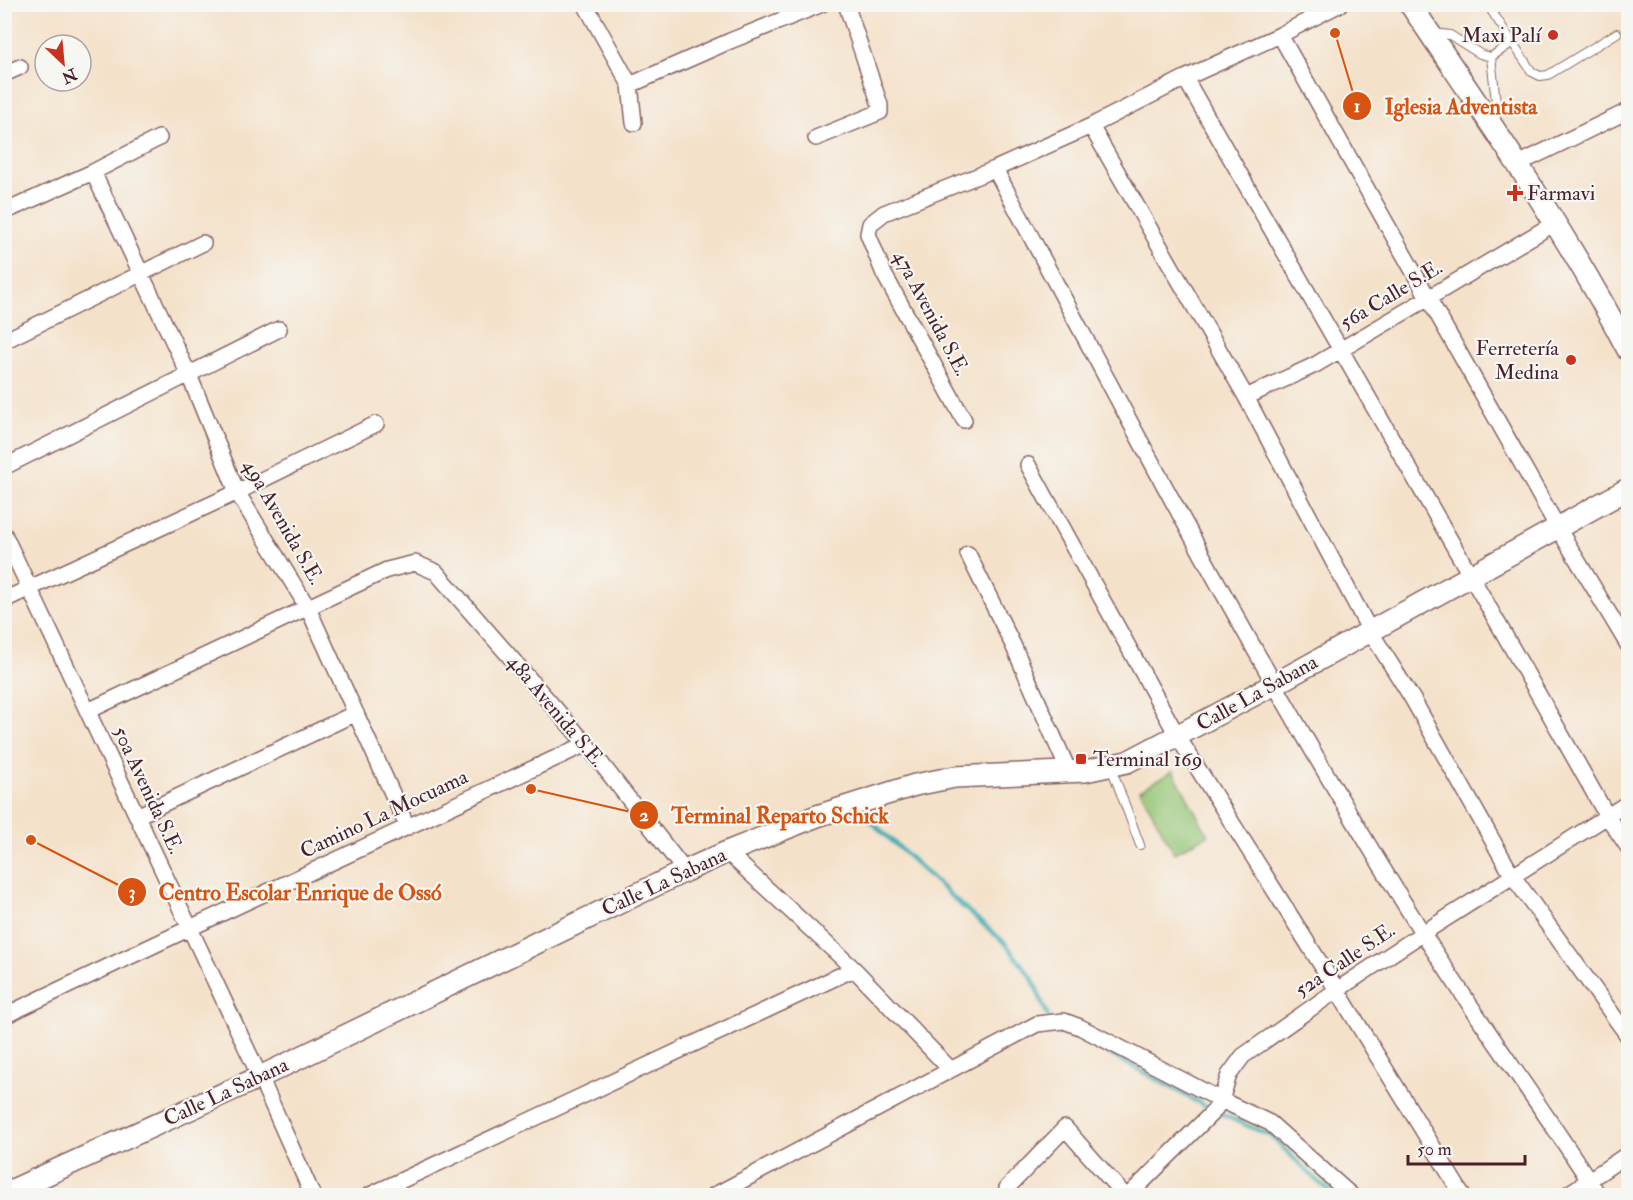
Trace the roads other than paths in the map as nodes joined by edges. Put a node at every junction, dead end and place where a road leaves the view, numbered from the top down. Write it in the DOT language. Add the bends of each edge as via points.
graph roads {
  1 [pos="585,4"];
  2 [pos="822,4"];
  3 [pos="846,4"];
  4 [pos="1340,4"];
  5 [pos="1410,4"];
  6 [pos="1487,4"];
  7 [pos="1429,33"];
  8 [pos="1617,33"];
  9 [pos="1280,35"];
  10 [pos="1513,42"];
  11 [pos="1491,57"];
  12 [pos="20,67"];
  13 [pos="4,75"];
  14 [pos="1185,78"];
  15 [pos="630,85"];
  16 [pos="1629,111"];
  17 [pos="634,123"];
  18 [pos="1091,126"];
  19 [pos="1496,132"];
  20 [pos="159,138"];
  21 [pos="816,138"];
  22 [pos="1518,164"];
  23 [pos="996,169"];
  24 [pos="93,172"];
  25 [pos="4,212"];
  26 [pos="1555,223"];
  27 [pos="203,243"];
  28 [pos="142,272"];
  29 [pos="1426,297"];
  30 [pos="279,329"];
  31 [pos="4,341"];
  32 [pos="1629,350"];
  33 [pos="1340,351"];
  34 [pos="189,375"];
  35 [pos="1246,397"];
  36 [pos="964,420"];
  37 [pos="376,424"];
  38 [pos="1028,465"];
  39 [pos="4,467"];
  40 [pos="1629,489"];
  41 [pos="237,492"];
  42 [pos="1558,528"];
  43 [pos="4,534"];
  44 [pos="968,554"];
  45 [pos="1472,575"];
  46 [pos="30,589"];
  47 [pos="4,600"];
  48 [pos="308,608"];
  49 [pos="1370,631"];
  50 [pos="1629,645"];
  51 [pos="1273,685"];
  52 [pos="88,711"];
  53 [pos="356,713"];
  54 [pos="1178,736"];
  55 [pos="586,744"];
  56 [pos="1111,765"];
  57 [pos="1069,772"];
  58 [pos="1629,803"];
  59 [pos="137,816"];
  60 [pos="1607,816"];
  61 [pos="407,826"];
  62 [pos="1140,844"];
  63 [pos="1629,847"];
  64 [pos="727,852"];
  65 [pos="685,871"];
  66 [pos="1512,875"];
  67 [pos="190,927"];
  68 [pos="1423,933"];
  69 [pos="854,969"];
  70 [pos="1337,990"];
  71 [pos="4,1016"];
  72 [pos="1629,1036"];
  73 [pos="950,1069"];
  74 [pos="260,1077"];
  75 [pos="1221,1100"];
  76 [pos="1629,1154"];
  77 [pos="1589,1180"];
  78 [pos="1007,1188"];
  79 [pos="4,1194"];
  80 [pos="313,1196"];
  81 [pos="368,1196"];
  82 [pos="713,1196"];
  83 [pos="1127,1196"];
  84 [pos="1352,1196"];
  85 [pos="1463,1196"];
  86 [pos="1564,1196"];
  87 [pos="1599,1196"];
  1 -- 15 [label="street"];
  2 -- 15 [label="street"];
  3 -- 21 [label="street" via="880,112"];
  4 -- 9 [label="street"];
  5 -- 7 [label="street"];
  6 -- 10 [label="lane"];
  7 -- 11 [label="lane" via="1450,35"];
  7 -- 19 [label="street"];
  8 -- 10 [label="lane" via="1548,75 1540,76 1532,72"];
  9 -- 14 [label="street"];
  9 -- 29 [label="street"];
  10 -- 11 [label="lane"];
  11 -- 19 [label="lane"];
  12 -- 13 [label="street"];
  14 -- 18 [label="street"];
  14 -- 33 [label="street"];
  15 -- 17 [label="street"];
  16 -- 22 [label="street"];
  18 -- 23 [label="street"];
  18 -- 35 [label="street"];
  19 -- 22 [label="street"];
  20 -- 24 [label="street"];
  22 -- 26 [label="street"];
  23 -- 36 [label="street, 47a Avenida S.E." via="884,213 870,224 868,234 884,273"];
  23 -- 51 [label="street"];
  24 -- 25 [label="street"];
  24 -- 28 [label="street, 49a Avenida S.E."];
  26 -- 29 [label="street, 56a Calle S.E."];
  26 -- 32 [label="street"];
  27 -- 28 [label="street"];
  28 -- 31 [label="street"];
  28 -- 34 [label="street, 49a Avenida S.E."];
  29 -- 33 [label="street, 56a Calle S.E."];
  29 -- 42 [label="street"];
  30 -- 34 [label="street"];
  33 -- 35 [label="street, 56a Calle S.E."];
  33 -- 45 [label="street"];
  34 -- 39 [label="street"];
  34 -- 41 [label="street, 49a Avenida S.E."];
  35 -- 49 [label="street"];
  37 -- 41 [label="street"];
  38 -- 54 [label="street"];
  40 -- 42 [label="street, Calle La Sabana"];
  41 -- 46 [label="street"];
  41 -- 48 [label="street, 49a Avenida S.E."];
  42 -- 45 [label="street, Calle La Sabana"];
  42 -- 50 [label="street"];
  43 -- 46 [label="street, 50a Avenida S.E."];
  44 -- 57 [label="street"];
  45 -- 49 [label="street, Calle La Sabana"];
  45 -- 60 [label="street"];
  46 -- 47 [label="street"];
  46 -- 52 [label="street, 50a Avenida S.E."];
  48 -- 52 [label="street"];
  48 -- 53 [label="street, 49a Avenida S.E."];
  48 -- 55 [label="street, 48a Avenida S.E." via="387,570 415,563 436,572"];
  49 -- 51 [label="street, Calle La Sabana"];
  49 -- 66 [label="street"];
  51 -- 54 [label="street, Calle La Sabana"];
  51 -- 68 [label="street"];
  52 -- 59 [label="street, 50a Avenida S.E."];
  53 -- 59 [label="street"];
  53 -- 61 [label="street, 49a Avenida S.E."];
  54 -- 56 [label="street, Calle La Sabana" via="1127,762"];
  54 -- 70 [label="street"];
  55 -- 61 [label="street, Camino La Mocuama"];
  55 -- 65 [label="street, 48a Avenida S.E."];
  56 -- 57 [label="street, Calle La Sabana"];
  56 -- 62 [label="lane"];
  57 -- 64 [label="street, Calle La Sabana" via="955,777 915,785 817,816"];
  58 -- 60 [label="street, 52a Calle S.E."];
  59 -- 67 [label="street, 50a Avenida S.E."];
  60 -- 63 [label="street"];
  60 -- 66 [label="street, 52a Calle S.E."];
  61 -- 67 [label="street, Camino La Mocuama"];
  64 -- 65 [label="street, Calle La Sabana"];
  64 -- 69 [label="street"];
  65 -- 74 [label="street, Calle La Sabana"];
  66 -- 68 [label="street, 52a Calle S.E."];
  66 -- 72 [label="street"];
  67 -- 71 [label="street, Camino La Mocuama"];
  67 -- 74 [label="street, 50a Avenida S.E."];
  68 -- 70 [label="street, 52a Calle S.E."];
  68 -- 77 [label="street"];
  69 -- 73 [label="street"];
  69 -- 81 [label="street"];
  70 -- 75 [label="street, 52a Calle S.E." via="1243,1056 1229,1075"];
  70 -- 85 [label="street"];
  73 -- 75 [label="street" via="1036,1024 1064,1021"];
  73 -- 82 [label="street"];
  74 -- 79 [label="street, Calle La Sabana"];
  74 -- 80 [label="street, 50a Avenida S.E."];
  75 -- 83 [label="street, 52a Calle S.E."];
  75 -- 84 [label="street" via="1270,1123"];
  76 -- 77 [label="street"];
  77 -- 86 [label="street"];
  77 -- 87 [label="street"];
  78 -- 83 [label="street" via="1065,1128"];
}
